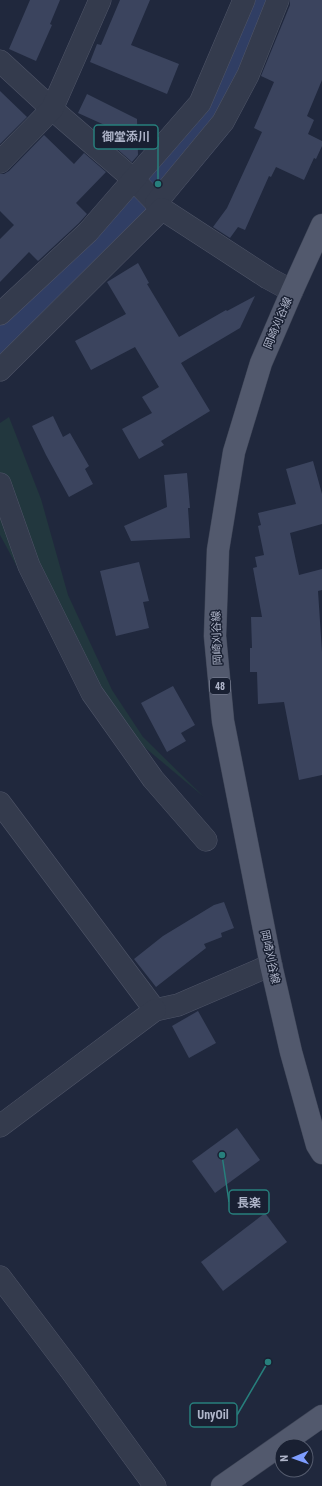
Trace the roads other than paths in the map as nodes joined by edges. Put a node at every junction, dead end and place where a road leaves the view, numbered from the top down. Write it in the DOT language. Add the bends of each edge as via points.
graph roads {
  1 [pos="100,0"];
  2 [pos="244,0"];
  3 [pos="278,0"];
  4 [pos="0,61"];
  5 [pos="52,109"];
  6 [pos="0,162"];
  7 [pos="133,179"];
  8 [pos="159,206"];
  9 [pos="322,225"];
  10 [pos="292,291"];
  11 [pos="0,314"];
  12 [pos="0,370"];
  13 [pos="0,484"];
  14 [pos="0,803"];
  15 [pos="206,840"];
  16 [pos="271,965"];
  17 [pos="155,1010"];
  18 [pos="0,1126"];
  19 [pos="322,1153"];
  20 [pos="0,1277"];
  21 [pos="322,1416"];
  22 [pos="154,1486"];
  23 [pos="222,1486"];
  1 -- 5 [label="street"];
  2 -- 7 [label="street" via="200,104"];
  3 -- 8 [label="street" via="248,75 223,122"];
  4 -- 5 [label="street"];
  5 -- 6 [label="street"];
  5 -- 7 [label="street"];
  7 -- 8 [label="street"];
  7 -- 11 [label="street" via="88,232"];
  8 -- 10 [label="street"];
  8 -- 12 [label="street"];
  9 -- 10 [label="main road, 岡崎刈谷線 / 48"];
  10 -- 16 [label="main road, 岡崎刈谷線 / 48" via="261,364 234,452 218,550 216,597 215,636 223,721"];
  13 -- 15 [label="street" via="29,566 92,693 152,779"];
  14 -- 17 [label="street"];
  16 -- 17 [label="street" via="178,1005"];
  16 -- 19 [label="main road, 岡崎刈谷線 / 48" via="291,1052 317,1145"];
  17 -- 18 [label="street"];
  20 -- 22 [label="street"];
  21 -- 23 [label="main road"];
}
